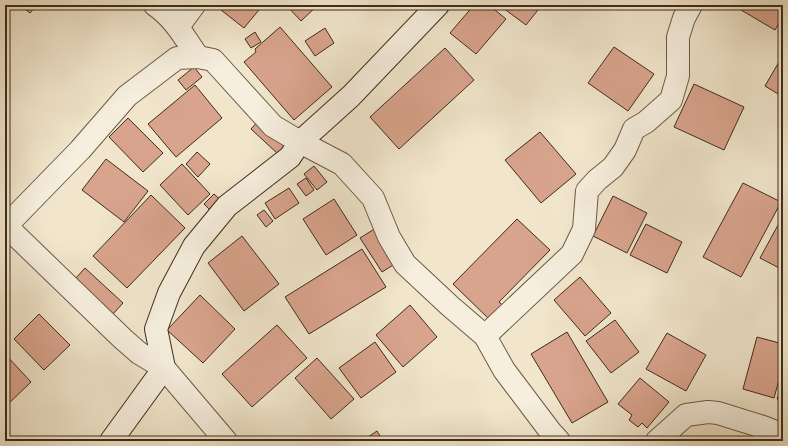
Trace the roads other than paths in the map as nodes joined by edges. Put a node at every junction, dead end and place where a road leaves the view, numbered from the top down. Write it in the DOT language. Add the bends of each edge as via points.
graph roads {
  1 [pos="155,5"];
  2 [pos="194,5"];
  3 [pos="438,5"];
  4 [pos="691,5"];
  5 [pos="178,27"];
  6 [pos="198,56"];
  7 [pos="300,142"];
  8 [pos="5,227"];
  9 [pos="485,336"];
  10 [pos="164,368"];
  11 [pos="783,435"];
  12 [pos="110,441"];
  13 [pos="226,441"];
  14 [pos="559,441"];
  15 [pos="657,441"];
  1 -- 5 [label="street"];
  2 -- 5 [label="street"];
  3 -- 7 [label="street" via="351,96"];
  4 -- 9 [label="street" via="678,37 678,76 671,100 634,129 625,150 613,167 587,191 584,229 572,254"];
  5 -- 6 [label="street"];
  6 -- 7 [label="street" via="213,60 273,126"];
  6 -- 8 [label="street" via="177,58 127,96 80,150"];
  7 -- 9 [label="street" via="342,164 373,198 389,237 405,264"];
  7 -- 10 [label="street" via="290,157 227,206 194,246 169,293 156,329"];
  8 -- 10 [label="street" via="123,339 139,353"];
  9 -- 14 [label="street" via="504,370"];
  10 -- 12 [label="street"];
  10 -- 13 [label="street"];
  11 -- 15 [label="street" via="708,412 686,415"];
}
